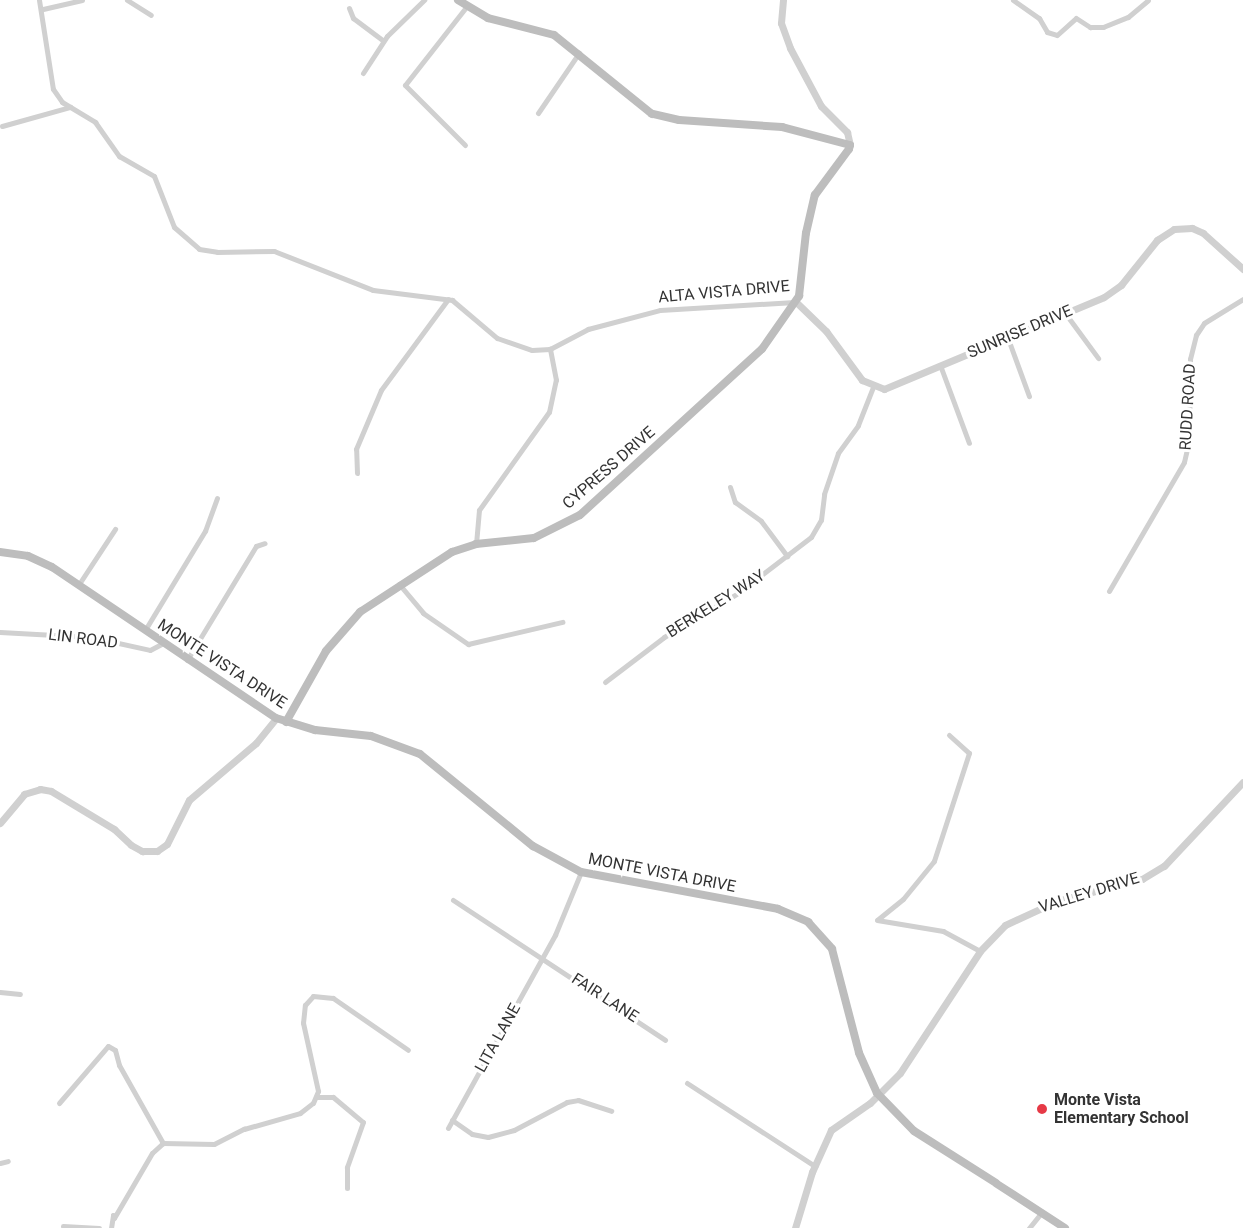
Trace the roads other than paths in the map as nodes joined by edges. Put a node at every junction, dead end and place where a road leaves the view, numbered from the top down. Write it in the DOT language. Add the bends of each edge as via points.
graph roads {
  1 [pos="39,0"];
  2 [pos="82,0"];
  3 [pos="127,0"];
  4 [pos="424,0"];
  5 [pos="458,0"];
  6 [pos="783,0"];
  7 [pos="1013,0"];
  8 [pos="1148,0"];
  9 [pos="467,6"];
  10 [pos="349,8"];
  11 [pos="43,9"];
  12 [pos="151,15"];
  13 [pos="383,41"];
  14 [pos="579,52"];
  15 [pos="363,73"];
  16 [pos="70,107"];
  17 [pos="538,113"];
  18 [pos="2,126"];
  19 [pos="465,144"];
  20 [pos="850,145"];
  21 [pos="1243,269"];
  22 [pos="448,299"];
  23 [pos="1243,299"];
  24 [pos="796,302"];
  25 [pos="1065,313"];
  26 [pos="1007,336"];
  27 [pos="550,349"];
  28 [pos="1098,358"];
  29 [pos="940,365"];
  30 [pos="873,387"];
  31 [pos="1029,396"];
  32 [pos="969,443"];
  33 [pos="357,472"];
  34 [pos="730,487"];
  35 [pos="217,498"];
  36 [pos="115,529"];
  37 [pos="265,543"];
  38 [pos="476,544"];
  39 [pos="0,552"];
  40 [pos="787,556"];
  41 [pos="79,584"];
  42 [pos="399,584"];
  43 [pos="1109,591"];
  44 [pos="562,622"];
  45 [pos="144,630"];
  46 [pos="0,632"];
  47 [pos="163,643"];
  48 [pos="187,660"];
  49 [pos="605,682"];
  50 [pos="276,718"];
  51 [pos="286,722"];
  52 [pos="949,735"];
  53 [pos="1243,782"];
  54 [pos="0,823"];
  55 [pos="581,872"];
  56 [pos="453,900"];
  57 [pos="980,951"];
  58 [pos="543,956"];
  59 [pos="0,992"];
  60 [pos="20,994"];
  61 [pos="665,1040"];
  62 [pos="408,1050"];
  63 [pos="687,1083"];
  64 [pos="877,1093"];
  65 [pos="317,1097"];
  66 [pos="59,1103"];
  67 [pos="611,1111"];
  68 [pos="452,1120"];
  69 [pos="448,1128"];
  70 [pos="163,1143"];
  71 [pos="8,1161"];
  72 [pos="0,1163"];
  73 [pos="815,1166"];
  74 [pos="347,1188"];
  75 [pos="1042,1212"];
  76 [pos="63,1226"];
  77 [pos="99,1228"];
  78 [pos="111,1228"];
  79 [pos="795,1228"];
  80 [pos="1029,1228"];
  81 [pos="1065,1228"];
  1 -- 11 [label="street"];
  2 -- 11 [label="street"];
  3 -- 12 [label="street"];
  4 -- 13 [label="street"];
  5 -- 9 [label="main road"];
  6 -- 20 [label="street" via="781,23 786,40 821,106 846,130"];
  7 -- 8 [label="street" via="1039,18 1053,35 1060,34 1076,18 1089,27 1103,27 1128,18"];
  9 -- 14 [label="main road" via="496,21 545,30"];
  9 -- 19 [label="street" via="405,85"];
  10 -- 13 [label="street" via="353,18"];
  11 -- 16 [label="street" via="50,80 57,95"];
  13 -- 15 [label="street"];
  14 -- 17 [label="street"];
  14 -- 20 [label="main road" via="634,103 660,117 782,127"];
  16 -- 18 [label="street"];
  16 -- 22 [label="street" via="95,122 119,156 154,176 174,227 192,245 217,252 274,251 374,290"];
  20 -- 24 [label="main road, ALTA VISTA DRIVE" via="845,159 815,195"];
  21 -- 25 [label="street, SUNRISE DRIVE" via="1203,233 1192,228 1174,230 1156,240 1121,285"];
  22 -- 27 [label="street" via="510,345 532,351"];
  22 -- 33 [label="street" via="381,390 356,449"];
  23 -- 43 [label="street, RUDD ROAD" via="1204,323 1196,335 1190,359 1189,440 1184,462"];
  24 -- 27 [label="street, ALTA VISTA DRIVE" via="660,310 588,328"];
  24 -- 30 [label="street" via="826,331 862,380"];
  24 -- 38 [label="main road, CYPRESS DRIVE" via="762,349 580,515 534,538"];
  25 -- 26 [label="street, SUNRISE DRIVE"];
  25 -- 28 [label="street"];
  26 -- 29 [label="street, SUNRISE DRIVE"];
  26 -- 31 [label="street"];
  27 -- 38 [label="street" via="556,380 549,412 479,510"];
  29 -- 30 [label="street, SUNRISE DRIVE" via="884,389"];
  29 -- 32 [label="street"];
  30 -- 40 [label="street, BERKELEY WAY" via="858,425 838,453 824,494 821,519 811,537"];
  34 -- 40 [label="street" via="735,502 761,521"];
  35 -- 45 [label="street" via="205,531"];
  36 -- 41 [label="street"];
  37 -- 48 [label="street" via="256,546"];
  38 -- 42 [label="main road, CYPRESS DRIVE" via="430,563"];
  39 -- 41 [label="main road, MONTE VISTA DRIVE" via="38,559"];
  40 -- 49 [label="street, BERKELEY WAY" via="738,594 664,637"];
  41 -- 45 [label="main road, MONTE VISTA DRIVE"];
  42 -- 44 [label="street" via="430,619 474,646"];
  42 -- 51 [label="main road, CYPRESS DRIVE" via="339,632"];
  45 -- 47 [label="main road, MONTE VISTA DRIVE"];
  46 -- 47 [label="street, LIN ROAD" via="92,637 150,650"];
  47 -- 48 [label="main road, MONTE VISTA DRIVE"];
  48 -- 50 [label="main road, MONTE VISTA DRIVE"];
  50 -- 51 [label="main road, MONTE VISTA DRIVE"];
  50 -- 54 [label="street" via="256,743 189,801 167,844 157,851 142,851 114,829 51,791 40,789 24,794"];
  51 -- 55 [label="main road, MONTE VISTA DRIVE" via="315,730 371,736 410,749 534,846"];
  52 -- 57 [label="street" via="969,753 934,861 903,898 877,920 943,931"];
  53 -- 57 [label="street, VALLEY DRIVE" via="1164,866 1128,884 1029,912 1005,925"];
  55 -- 58 [label="street, LITA LANE"];
  55 -- 64 [label="main road, MONTE VISTA DRIVE" via="769,907 808,922 832,949 859,1053"];
  56 -- 58 [label="street" via="525,949"];
  57 -- 64 [label="street, VALLEY DRIVE" via="900,1073"];
  58 -- 61 [label="street, FAIR LANE"];
  58 -- 68 [label="street, LITA LANE"];
  59 -- 60 [label="street"];
  62 -- 65 [label="street" via="333,998 313,996 304,1005 303,1023 314,1064"];
  63 -- 73 [label="street"];
  64 -- 73 [label="street, VALLEY DRIVE" via="831,1130"];
  64 -- 75 [label="main road, MONTE VISTA DRIVE" via="914,1131"];
  65 -- 70 [label="street" via="300,1113 244,1129 214,1144"];
  65 -- 74 [label="street" via="333,1097 363,1122 347,1167"];
  66 -- 70 [label="street" via="108,1046 115,1050 119,1065"];
  67 -- 68 [label="street" via="578,1100 567,1102 514,1130 488,1137 472,1134"];
  68 -- 69 [label="street, LITA LANE"];
  70 -- 78 [label="street" via="152,1153 114,1218 113,1215"];
  71 -- 72 [label="street"];
  73 -- 79 [label="street, VALLEY DRIVE"];
  75 -- 80 [label="street"];
  75 -- 81 [label="main road, MONTE VISTA DRIVE"];
  76 -- 77 [label="street"];
}
